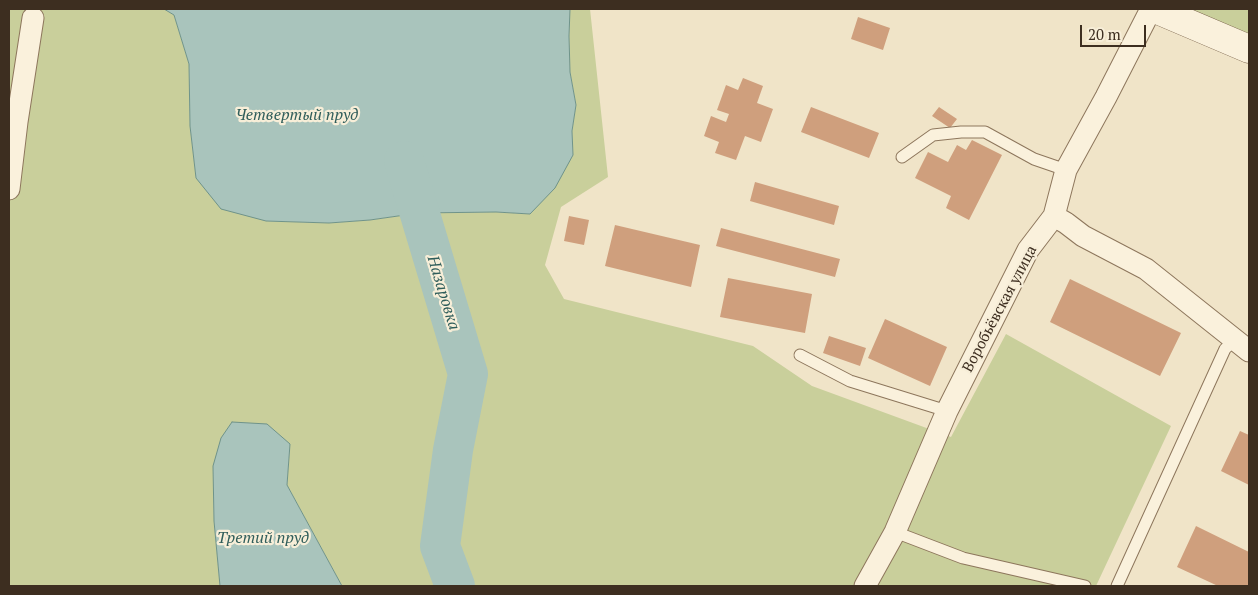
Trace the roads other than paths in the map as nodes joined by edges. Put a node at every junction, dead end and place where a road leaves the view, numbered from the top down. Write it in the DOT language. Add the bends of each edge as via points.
graph roads {
  1 [pos="1165,11"];
  2 [pos="33,18"];
  3 [pos="1249,49"];
  4 [pos="902,157"];
  5 [pos="1066,170"];
  6 [pos="9,189"];
  7 [pos="1054,216"];
  8 [pos="1242,345"];
  9 [pos="800,355"];
  10 [pos="947,411"];
  11 [pos="894,532"];
  12 [pos="865,586"];
  13 [pos="1085,586"];
  14 [pos="1117,586"];
  1 -- 3 [label="street"];
  1 -- 5 [label="street, Воробьёвская улица" via="1106,97"];
  2 -- 6 [label="street"];
  4 -- 5 [label="lane" via="933,135 985,132 1034,159"];
  5 -- 7 [label="street, Воробьёвская улица"];
  7 -- 8 [label="street" via="1083,236 1146,269"];
  7 -- 10 [label="street, Воробьёвская улица" via="1028,250"];
  8 -- 14 [label="lane" via="1225,349"];
  9 -- 10 [label="lane" via="850,381"];
  10 -- 11 [label="street, Воробьёвская улица"];
  11 -- 12 [label="street, Воробьёвская улица"];
  11 -- 13 [label="lane" via="963,558"];
}
